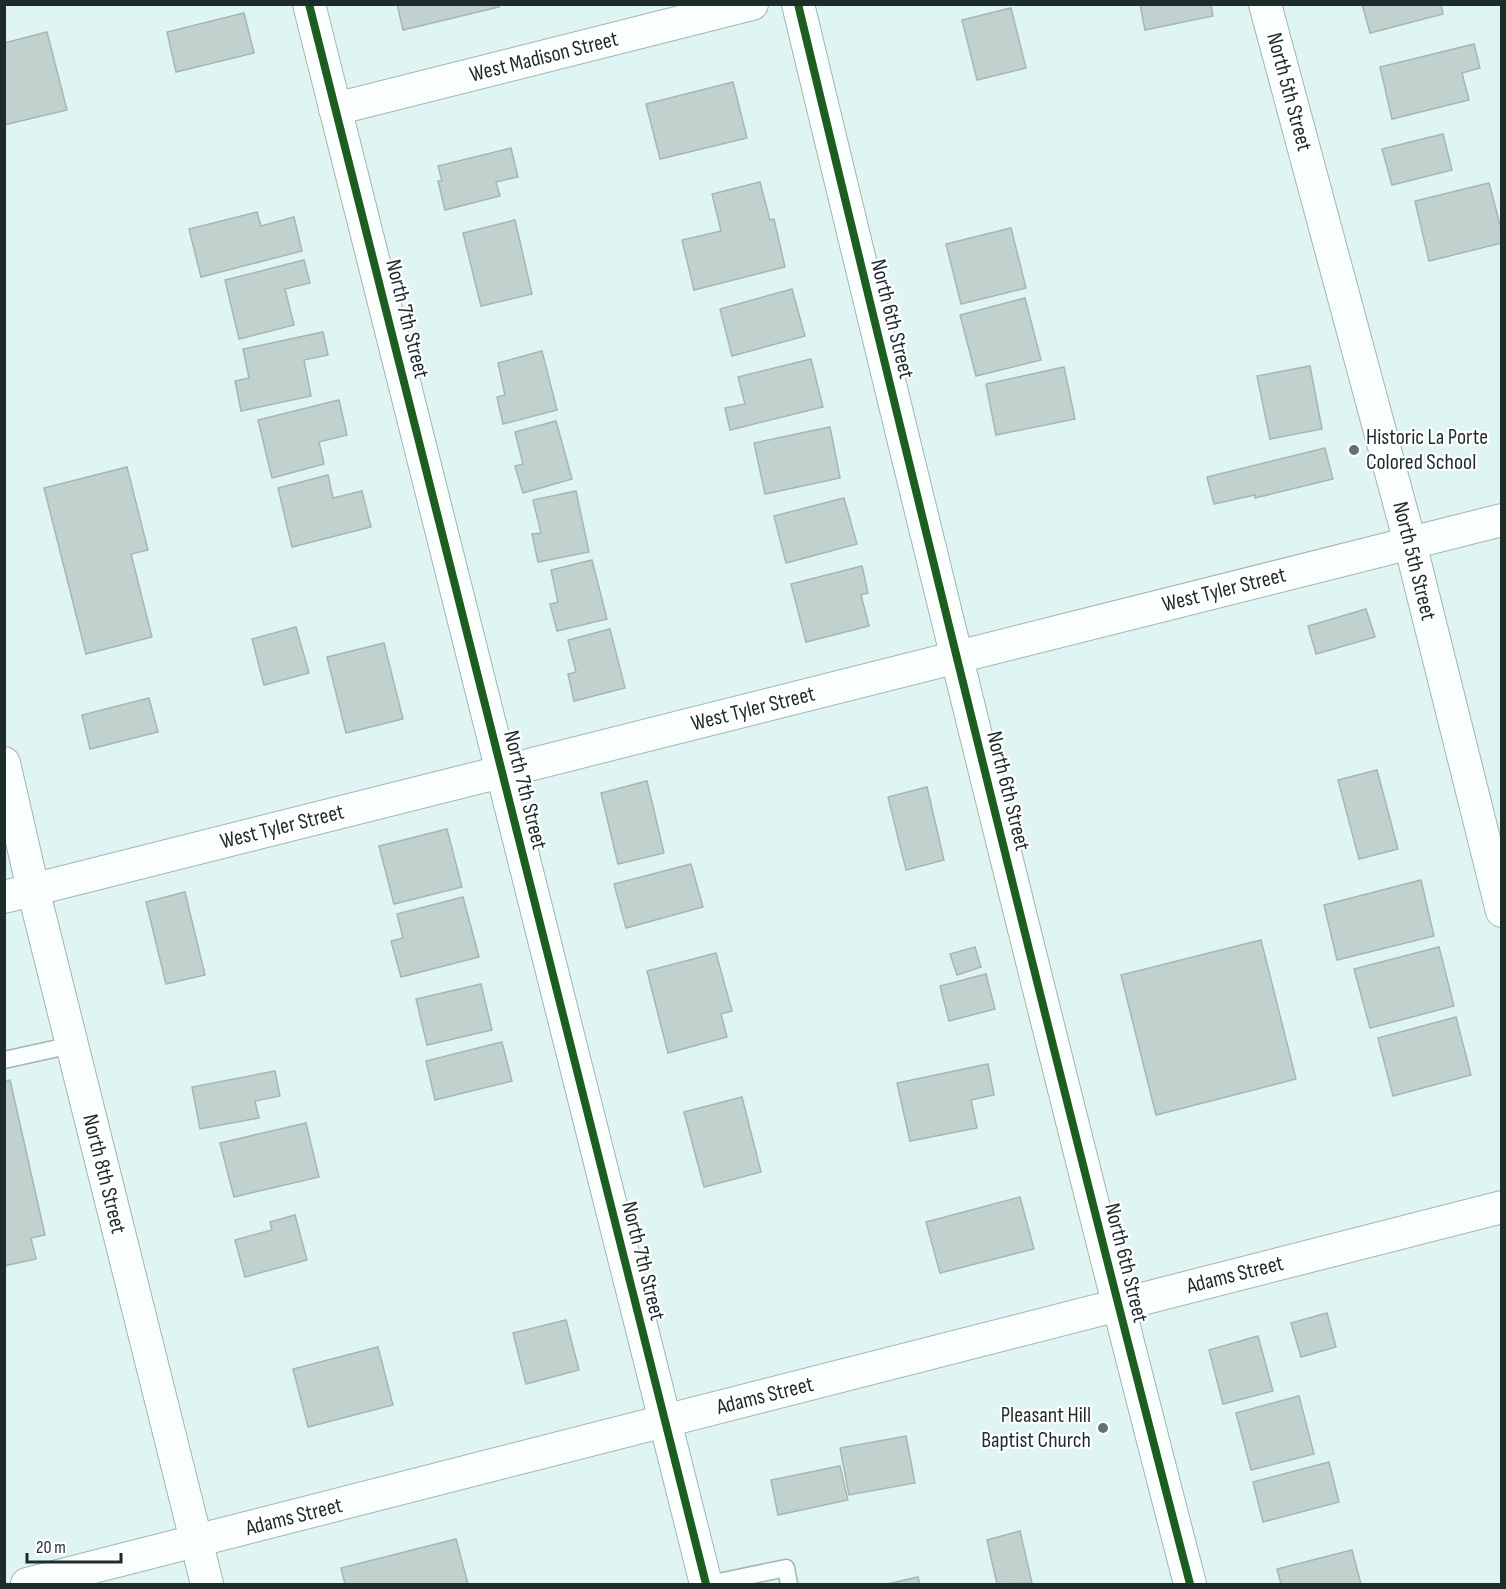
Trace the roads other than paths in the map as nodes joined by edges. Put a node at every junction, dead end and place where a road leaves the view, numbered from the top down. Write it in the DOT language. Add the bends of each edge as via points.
graph roads {
  1 [pos="309,4"];
  2 [pos="752,4"];
  3 [pos="798,4"];
  4 [pos="1265,4"];
  5 [pos="335,109"];
  6 [pos="1502,520"];
  7 [pos="1410,543"];
  8 [pos="956,658"];
  9 [pos="4,763"];
  10 [pos="502,772"];
  11 [pos="19,893"];
  12 [pos="1502,911"];
  13 [pos="72,1045"];
  14 [pos="4,1060"];
  15 [pos="1502,1207"];
  16 [pos="1118,1305"];
  17 [pos="665,1421"];
  18 [pos="196,1541"];
  19 [pos="27,1584"];
  20 [pos="207,1584"];
  21 [pos="708,1584"];
  22 [pos="789,1584"];
  23 [pos="1190,1584"];
  1 -- 5 [label="street, North 7th Street"];
  2 -- 5 [label="street, West Madison Street"];
  3 -- 8 [label="street, North 6th Street"];
  4 -- 7 [label="street, North 5th Street"];
  5 -- 10 [label="street, North 7th Street"];
  6 -- 7 [label="street, West Tyler Street"];
  7 -- 8 [label="street, West Tyler Street"];
  7 -- 12 [label="street, North 5th Street"];
  8 -- 10 [label="street, West Tyler Street"];
  8 -- 16 [label="street, North 6th Street"];
  9 -- 11 [label="street, North 8th Street"];
  10 -- 11 [label="street, West Tyler Street"];
  10 -- 17 [label="street, North 7th Street"];
  11 -- 13 [label="street, North 8th Street"];
  13 -- 14 [label="lane"];
  13 -- 18 [label="street, North 8th Street"];
  15 -- 16 [label="street, Adams Street"];
  16 -- 17 [label="street, Adams Street"];
  16 -- 23 [label="street, North 6th Street"];
  17 -- 18 [label="street, Adams Street"];
  17 -- 21 [label="street, North 7th Street"];
  18 -- 19 [label="street, Adams Street"];
  18 -- 20 [label="street, North 8th Street"];
  21 -- 22 [label="lane" via="786,1568"];
}
